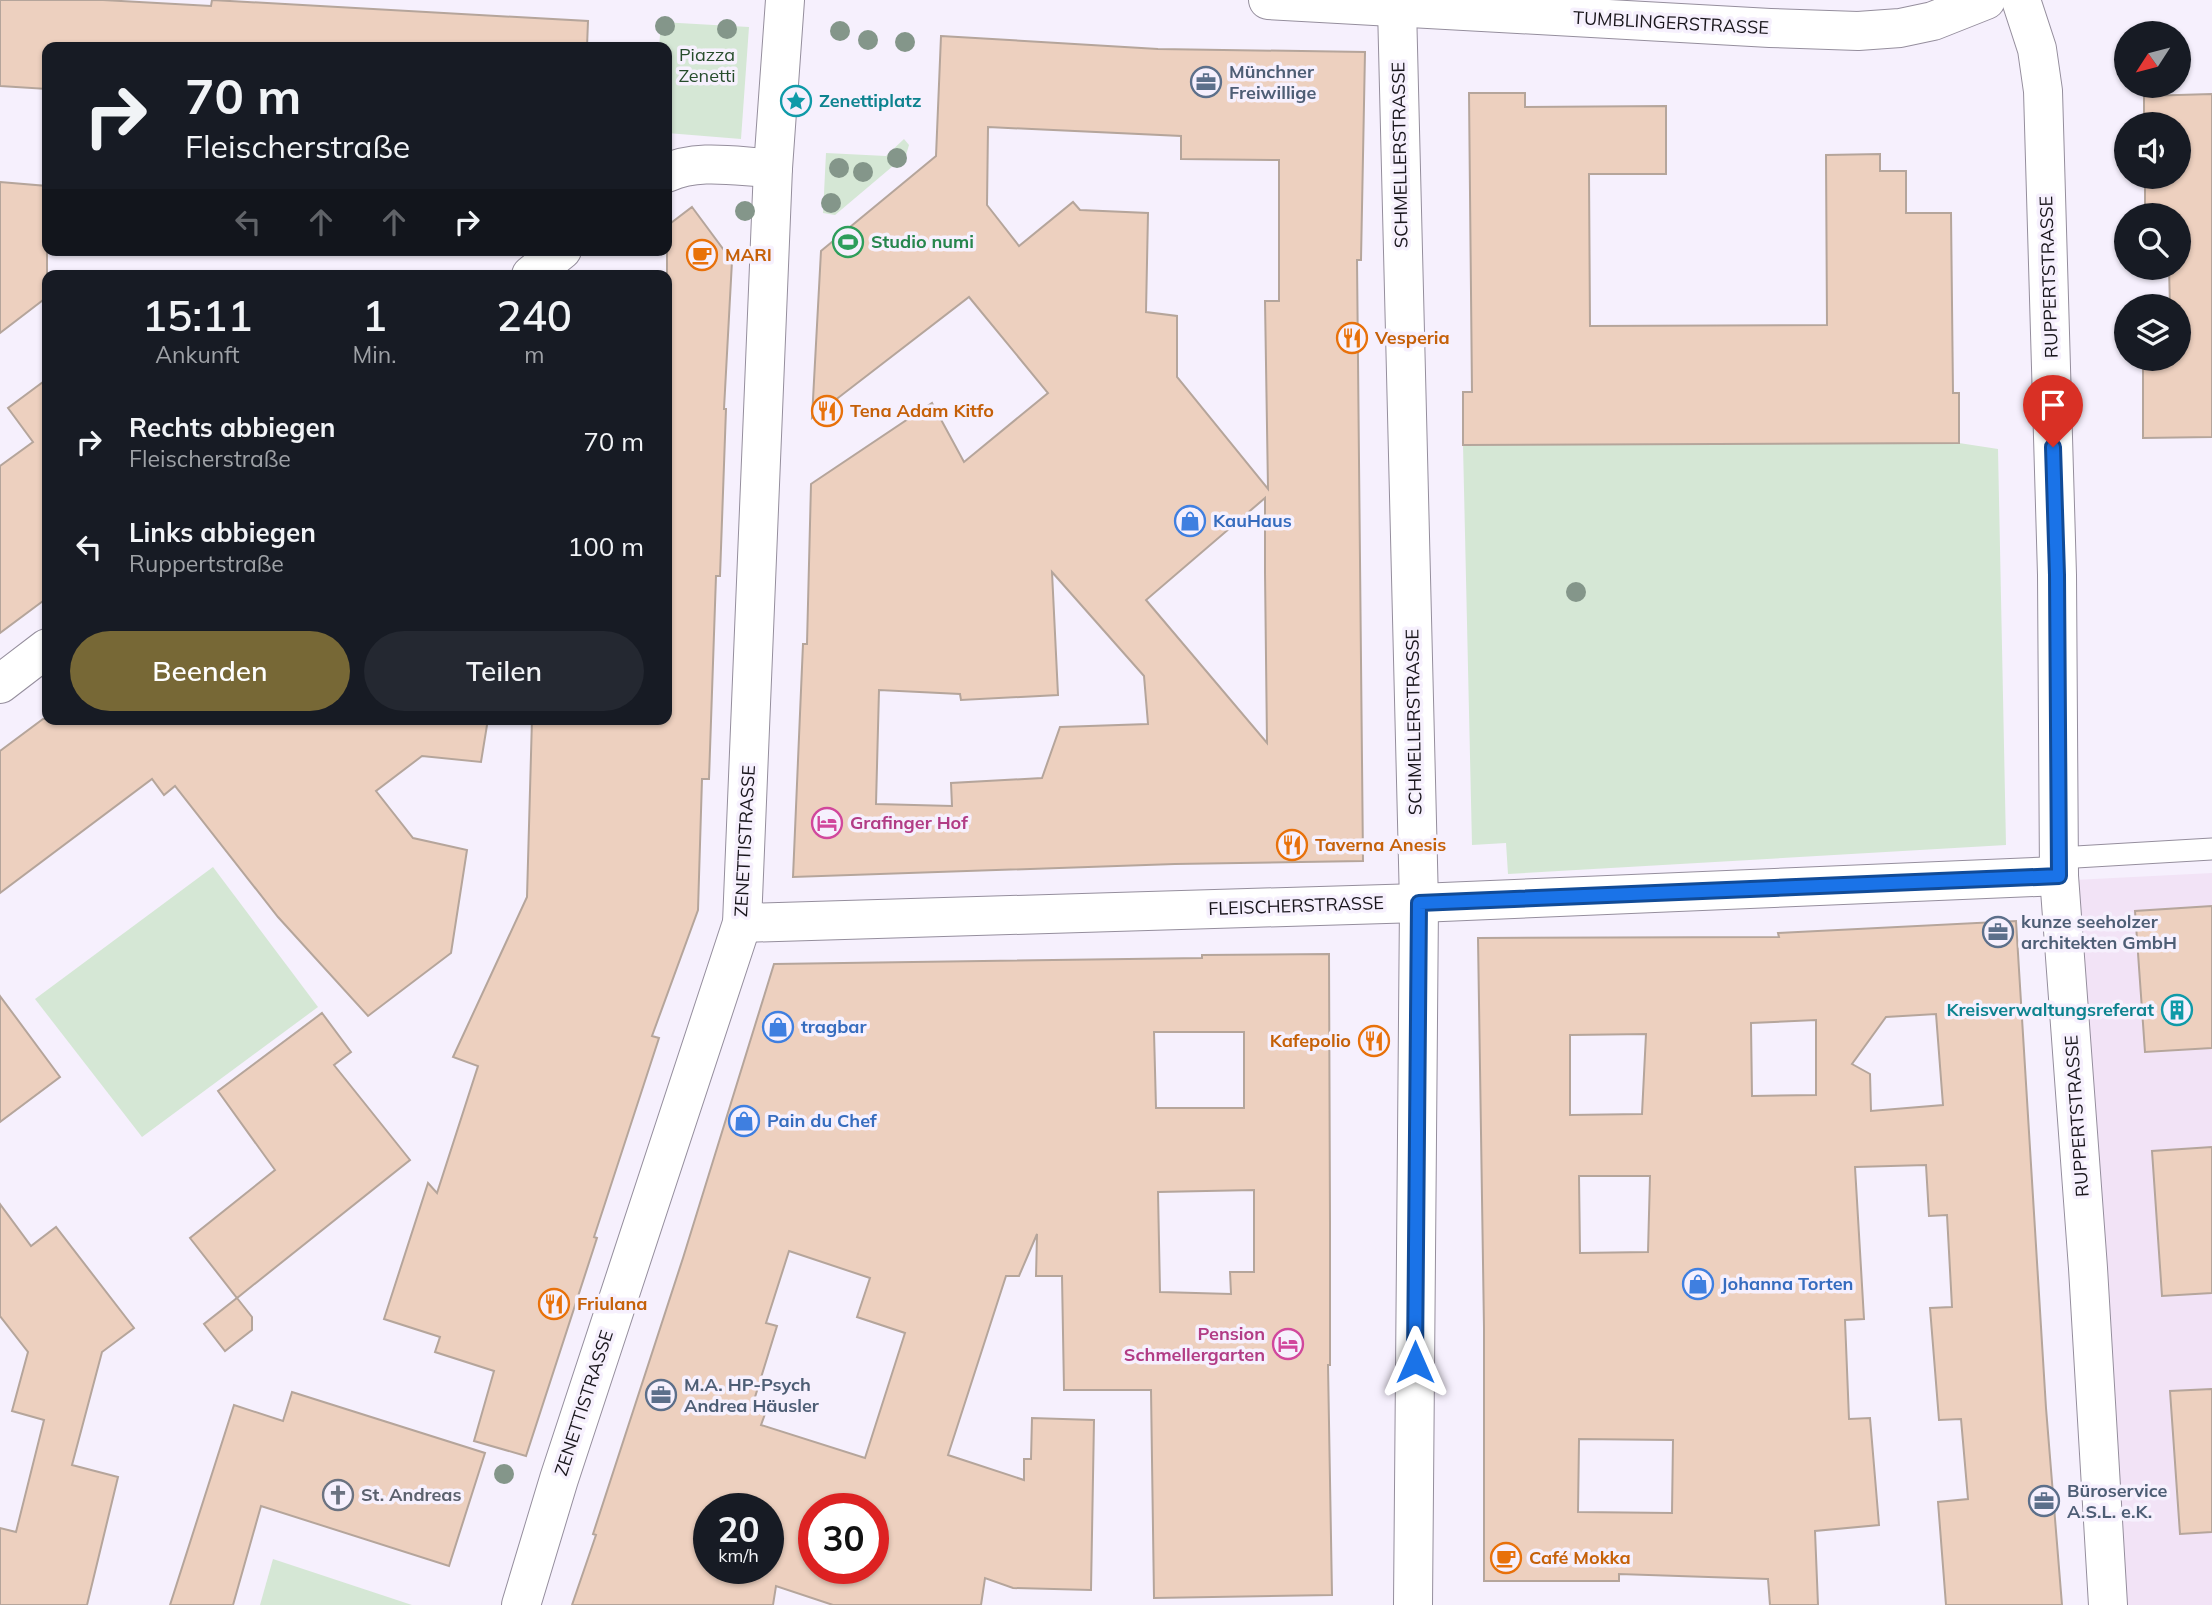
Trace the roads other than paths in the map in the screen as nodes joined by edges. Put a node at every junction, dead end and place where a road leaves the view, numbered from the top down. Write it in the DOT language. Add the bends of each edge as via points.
graph roads {
  1 [pos="785,0"];
  2 [pos="1268,0"];
  3 [pos="1986,0"];
  4 [pos="2021,0"];
  5 [pos="1397,7"];
  6 [pos="773,168"];
  7 [pos="672,171"];
  8 [pos="555,256"];
  9 [pos="537,270"];
  10 [pos="42,652"];
  11 [pos="0,684"];
  12 [pos="2212,849"];
  13 [pos="2059,867"];
  14 [pos="1419,903"];
  15 [pos="742,923"];
  16 [pos="521,1605"];
  17 [pos="1413,1605"];
  18 [pos="2108,1605"];
  1 -- 6 [label="street"];
  2 -- 5 [label="street, TUMBLINGERSTRASSE"];
  3 -- 5 [label="street, TUMBLINGERSTRASSE" via="1933,21 1858,31"];
  4 -- 13 [label="street, RUPPERTSTRASSE" via="2038,49 2045,114"];
  5 -- 14 [label="street, SCHMELLERSTRASSE"];
  6 -- 7 [label="street" via="702,165"];
  6 -- 15 [label="street, ZENETTISTRASSE"];
  8 -- 9 [label="street"];
  10 -- 11 [label="street"];
  12 -- 13 [label="lane"];
  13 -- 14 [label="street, FLEISCHERSTRASSE"];
  13 -- 18 [label="street, RUPPERTSTRASSE"];
  14 -- 15 [label="street, FLEISCHERSTRASSE"];
  14 -- 17 [label="street, SCHMELLERSTRASSE"];
  15 -- 16 [label="street, ZENETTISTRASSE"];
}
